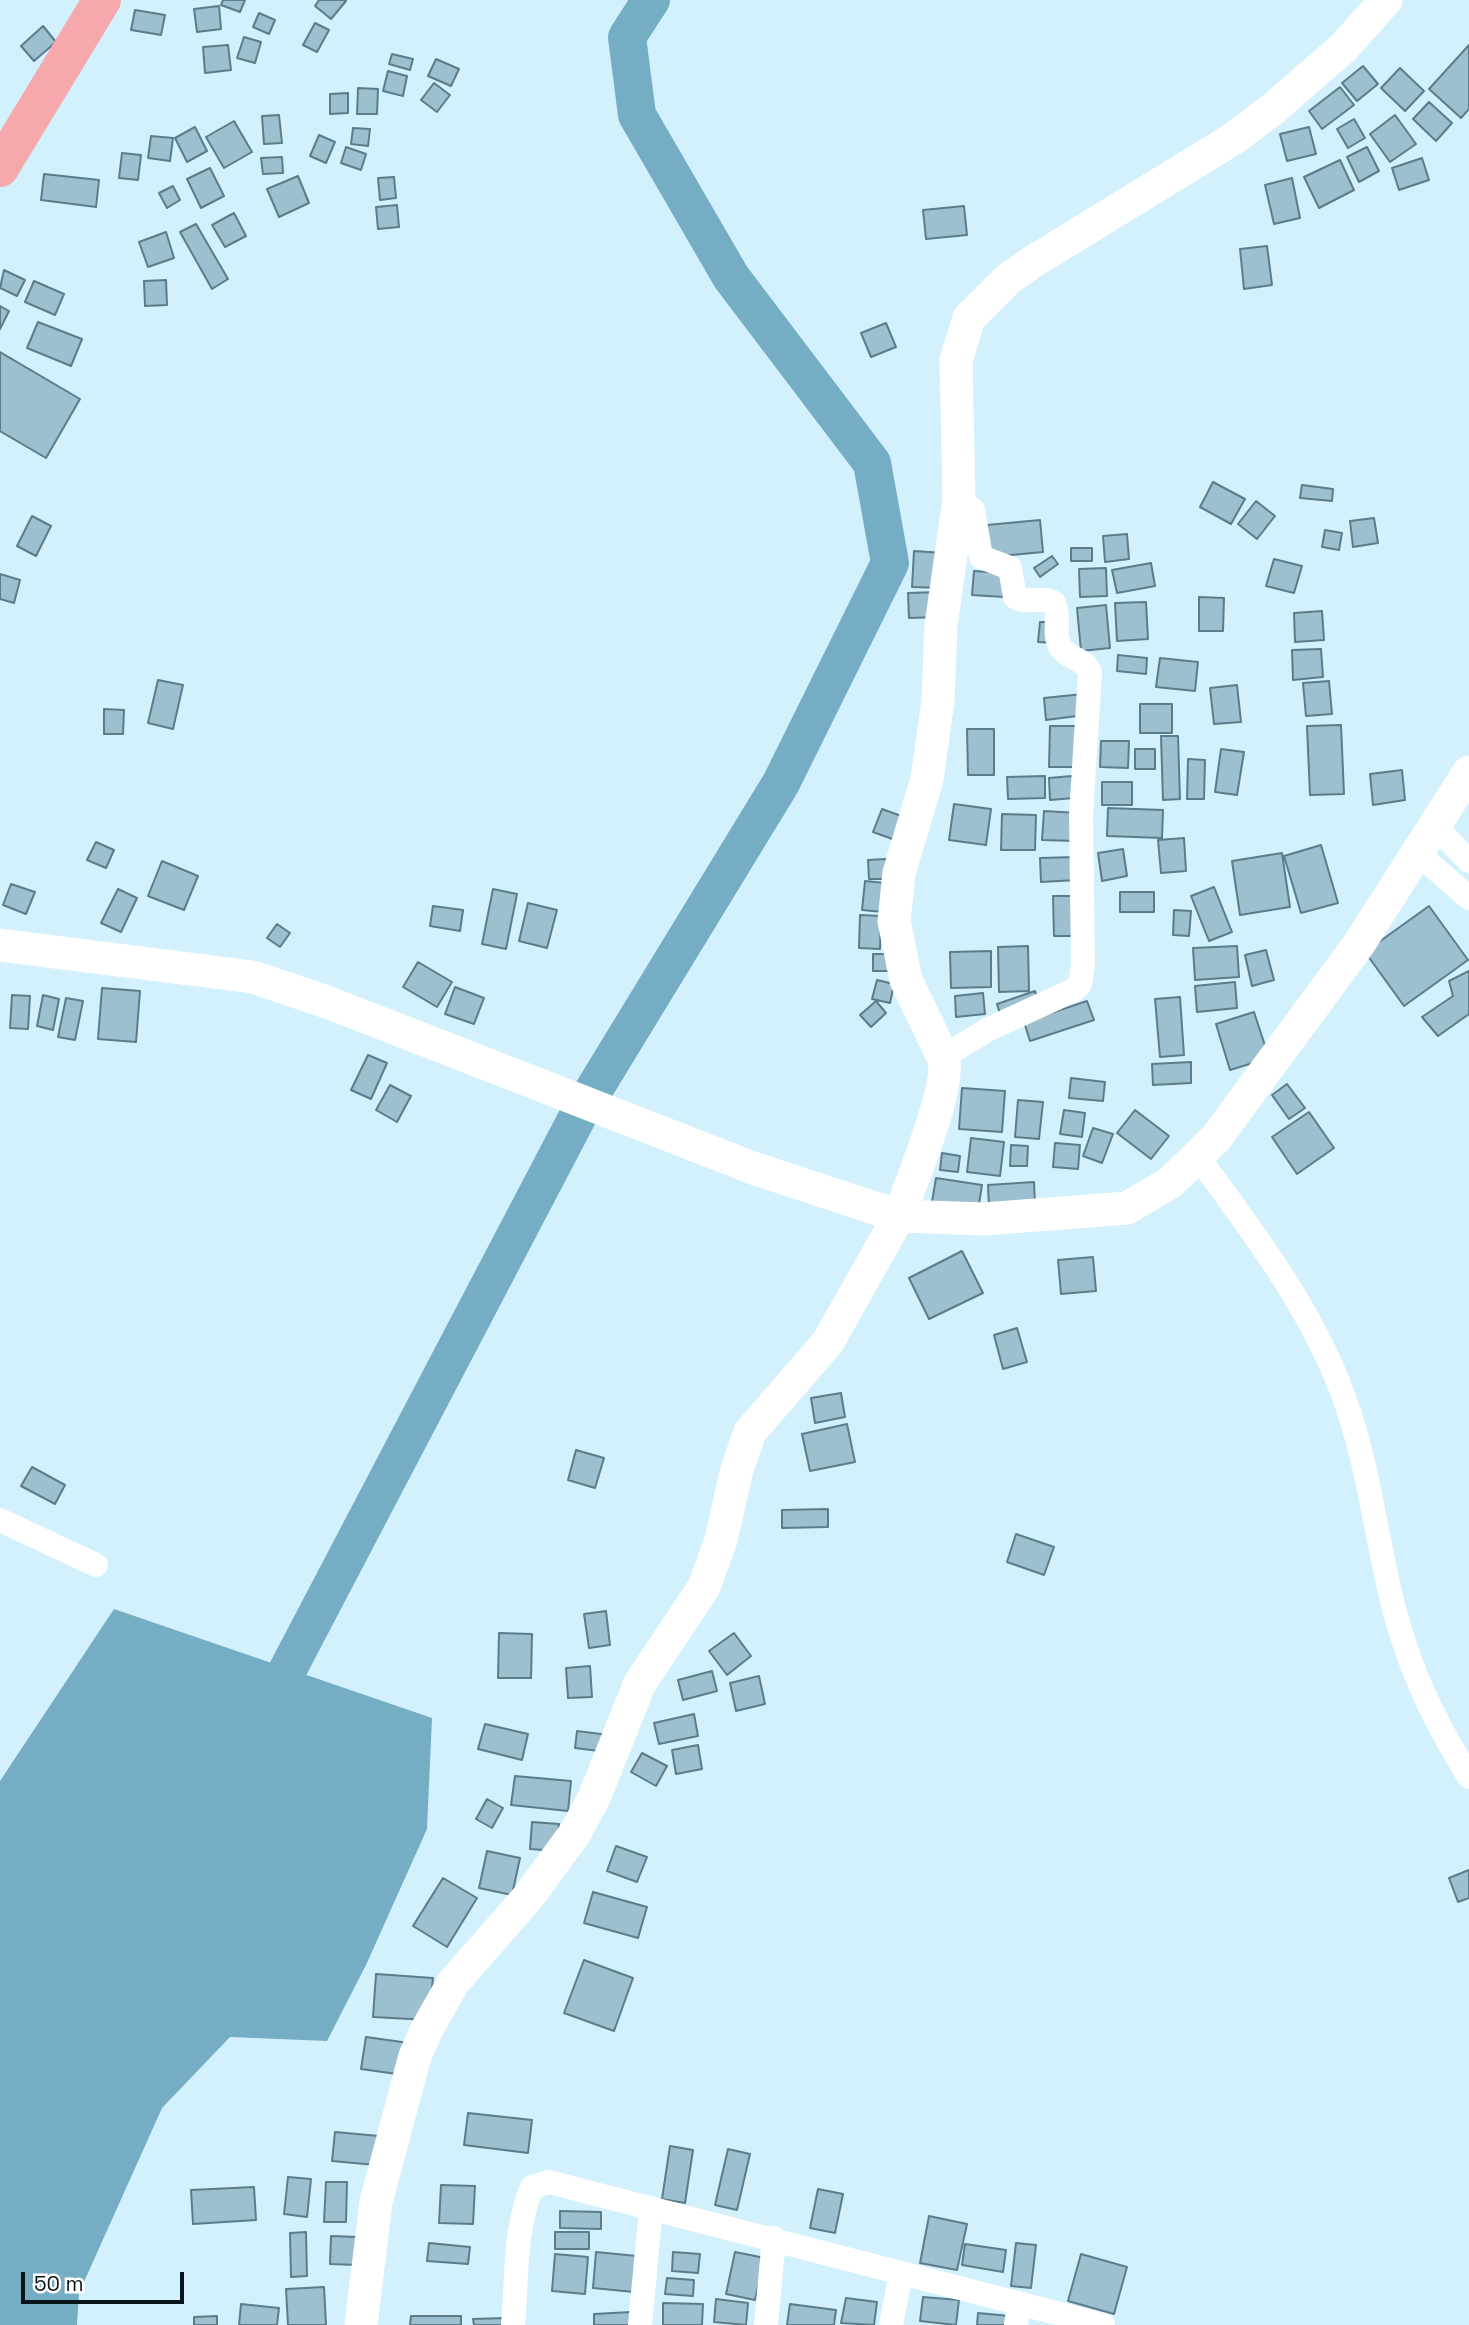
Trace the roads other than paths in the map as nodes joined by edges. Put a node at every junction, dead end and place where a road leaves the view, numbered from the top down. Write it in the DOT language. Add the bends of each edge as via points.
graph roads {
  1 [pos="102,0"];
  2 [pos="1386,0"];
  3 [pos="0,168"];
  4 [pos="959,499"];
  5 [pos="1469,772"];
  6 [pos="1425,839"];
  7 [pos="1469,861"];
  8 [pos="1469,898"];
  9 [pos="0,945"];
  10 [pos="943,1057"];
  11 [pos="1198,1157"];
  12 [pos="900,1216"];
  13 [pos="0,1520"];
  14 [pos="96,1565"];
  15 [pos="1469,1777"];
  16 [pos="651,2208"];
  17 [pos="774,2238"];
  18 [pos="901,2273"];
  19 [pos="1018,2314"];
  20 [pos="361,2325"];
  21 [pos="513,2325"];
  22 [pos="640,2325"];
  23 [pos="766,2325"];
  24 [pos="891,2325"];
  25 [pos="1103,2325"];
  1 -- 3 [label="highway"];
  2 -- 4 [label="street" via="1344,47 1264,116 1034,261 969,318 956,360"];
  4 -- 10 [label="street" via="941,625 928,779 899,873 894,921 906,980"];
  4 -- 10 [label="street" via="973,510 981,557 1010,568 1015,597 1054,603 1059,645 1066,654 1081,659 1090,673 1081,815 1083,965 1080,984 1074,990 989,1029"];
  5 -- 6 [label="street"];
  6 -- 7 [label="street"];
  6 -- 8 [label="street"];
  6 -- 11 [label="street" via="1359,944 1239,1109"];
  9 -- 12 [label="street" via="253,977 753,1168"];
  10 -- 12 [label="street" via="943,1086"];
  11 -- 12 [label="street" via="1159,1191 1127,1208 984,1219"];
  11 -- 15 [label="street" via="1269,1253 1326,1355 1361,1452 1407,1654 1432,1714"];
  12 -- 20 [label="street" via="828,1342 750,1432 704,1587 640,1683 594,1798 575,1833 529,1896 453,1983 427,2029 415,2056 376,2202"];
  13 -- 14 [label="street"];
  16 -- 17 [label="street"];
  16 -- 21 [label="street" via="549,2182 531,2187 520,2235"];
  16 -- 22 [label="street"];
  17 -- 18 [label="street"];
  17 -- 23 [label="street"];
  18 -- 19 [label="street"];
  18 -- 24 [label="street"];
  19 -- 25 [label="street"];
}
